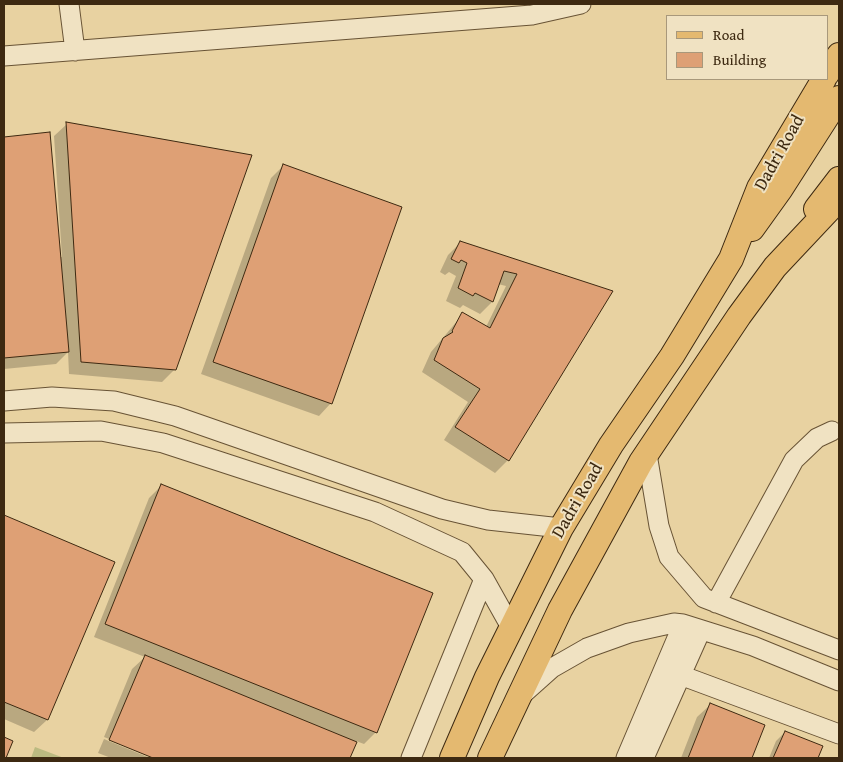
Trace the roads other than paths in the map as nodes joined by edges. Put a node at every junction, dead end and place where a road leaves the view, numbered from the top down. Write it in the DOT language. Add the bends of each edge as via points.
graph roads {
  1 [pos="69,4"];
  2 [pos="581,4"];
  3 [pos="74,51"];
  4 [pos="839,55"];
  5 [pos="4,56"];
  6 [pos="828,72"];
  7 [pos="823,80"];
  8 [pos="839,98"];
  9 [pos="839,179"];
  10 [pos="839,199"];
  11 [pos="731,259"];
  12 [pos="775,267"];
  13 [pos="4,401"];
  14 [pos="832,431"];
  15 [pos="4,433"];
  16 [pos="647,454"];
  17 [pos="561,528"];
  18 [pos="484,579"];
  19 [pos="716,603"];
  20 [pos="692,627"];
  21 [pos="512,629"];
  22 [pos="802,636"];
  23 [pos="839,650"];
  24 [pos="791,662"];
  25 [pos="672,672"];
  26 [pos="839,681"];
  27 [pos="514,703"];
  28 [pos="839,734"];
  29 [pos="411,758"];
  30 [pos="452,758"];
  31 [pos="490,758"];
  32 [pos="626,758"];
  33 [pos="644,758"];
  1 -- 3 [label="street"];
  2 -- 3 [label="street" via="532,15"];
  3 -- 5 [label="street"];
  4 -- 6 [label="main road"];
  7 -- 11 [label="main road, Dadri Road" via="760,188"];
  8 -- 11 [label="main road, Dadri Road"];
  9 -- 12 [label="main road, Dadri Road"];
  10 -- 12 [label="main road, Dadri Road"];
  11 -- 17 [label="main road, Dadri Road" via="672,356 611,444"];
  12 -- 16 [label="main road, Dadri Road"];
  13 -- 17 [label="street" via="52,397 114,401 175,416 442,509 488,520"];
  14 -- 19 [label="street" via="817,438 794,460"];
  15 -- 18 [label="street" via="101,432 163,443 375,512 462,552"];
  16 -- 19 [label="street" via="659,526 670,557 704,598"];
  16 -- 27 [label="main road, Dadri Road" via="560,610"];
  17 -- 21 [label="main road, Dadri Road"];
  18 -- 21 [label="street"];
  18 -- 29 [label="street"];
  19 -- 22 [label="street"];
  20 -- 24 [label="street"];
  20 -- 25 [label="street"];
  20 -- 27 [label="street" via="666,625 587,648 552,668"];
  21 -- 30 [label="main road, Dadri Road"];
  22 -- 23 [label="street"];
  22 -- 24 [label="street"];
  24 -- 26 [label="street"];
  25 -- 28 [label="street"];
  25 -- 32 [label="street"];
  25 -- 33 [label="street"];
  27 -- 31 [label="main road, Dadri Road"];
}
